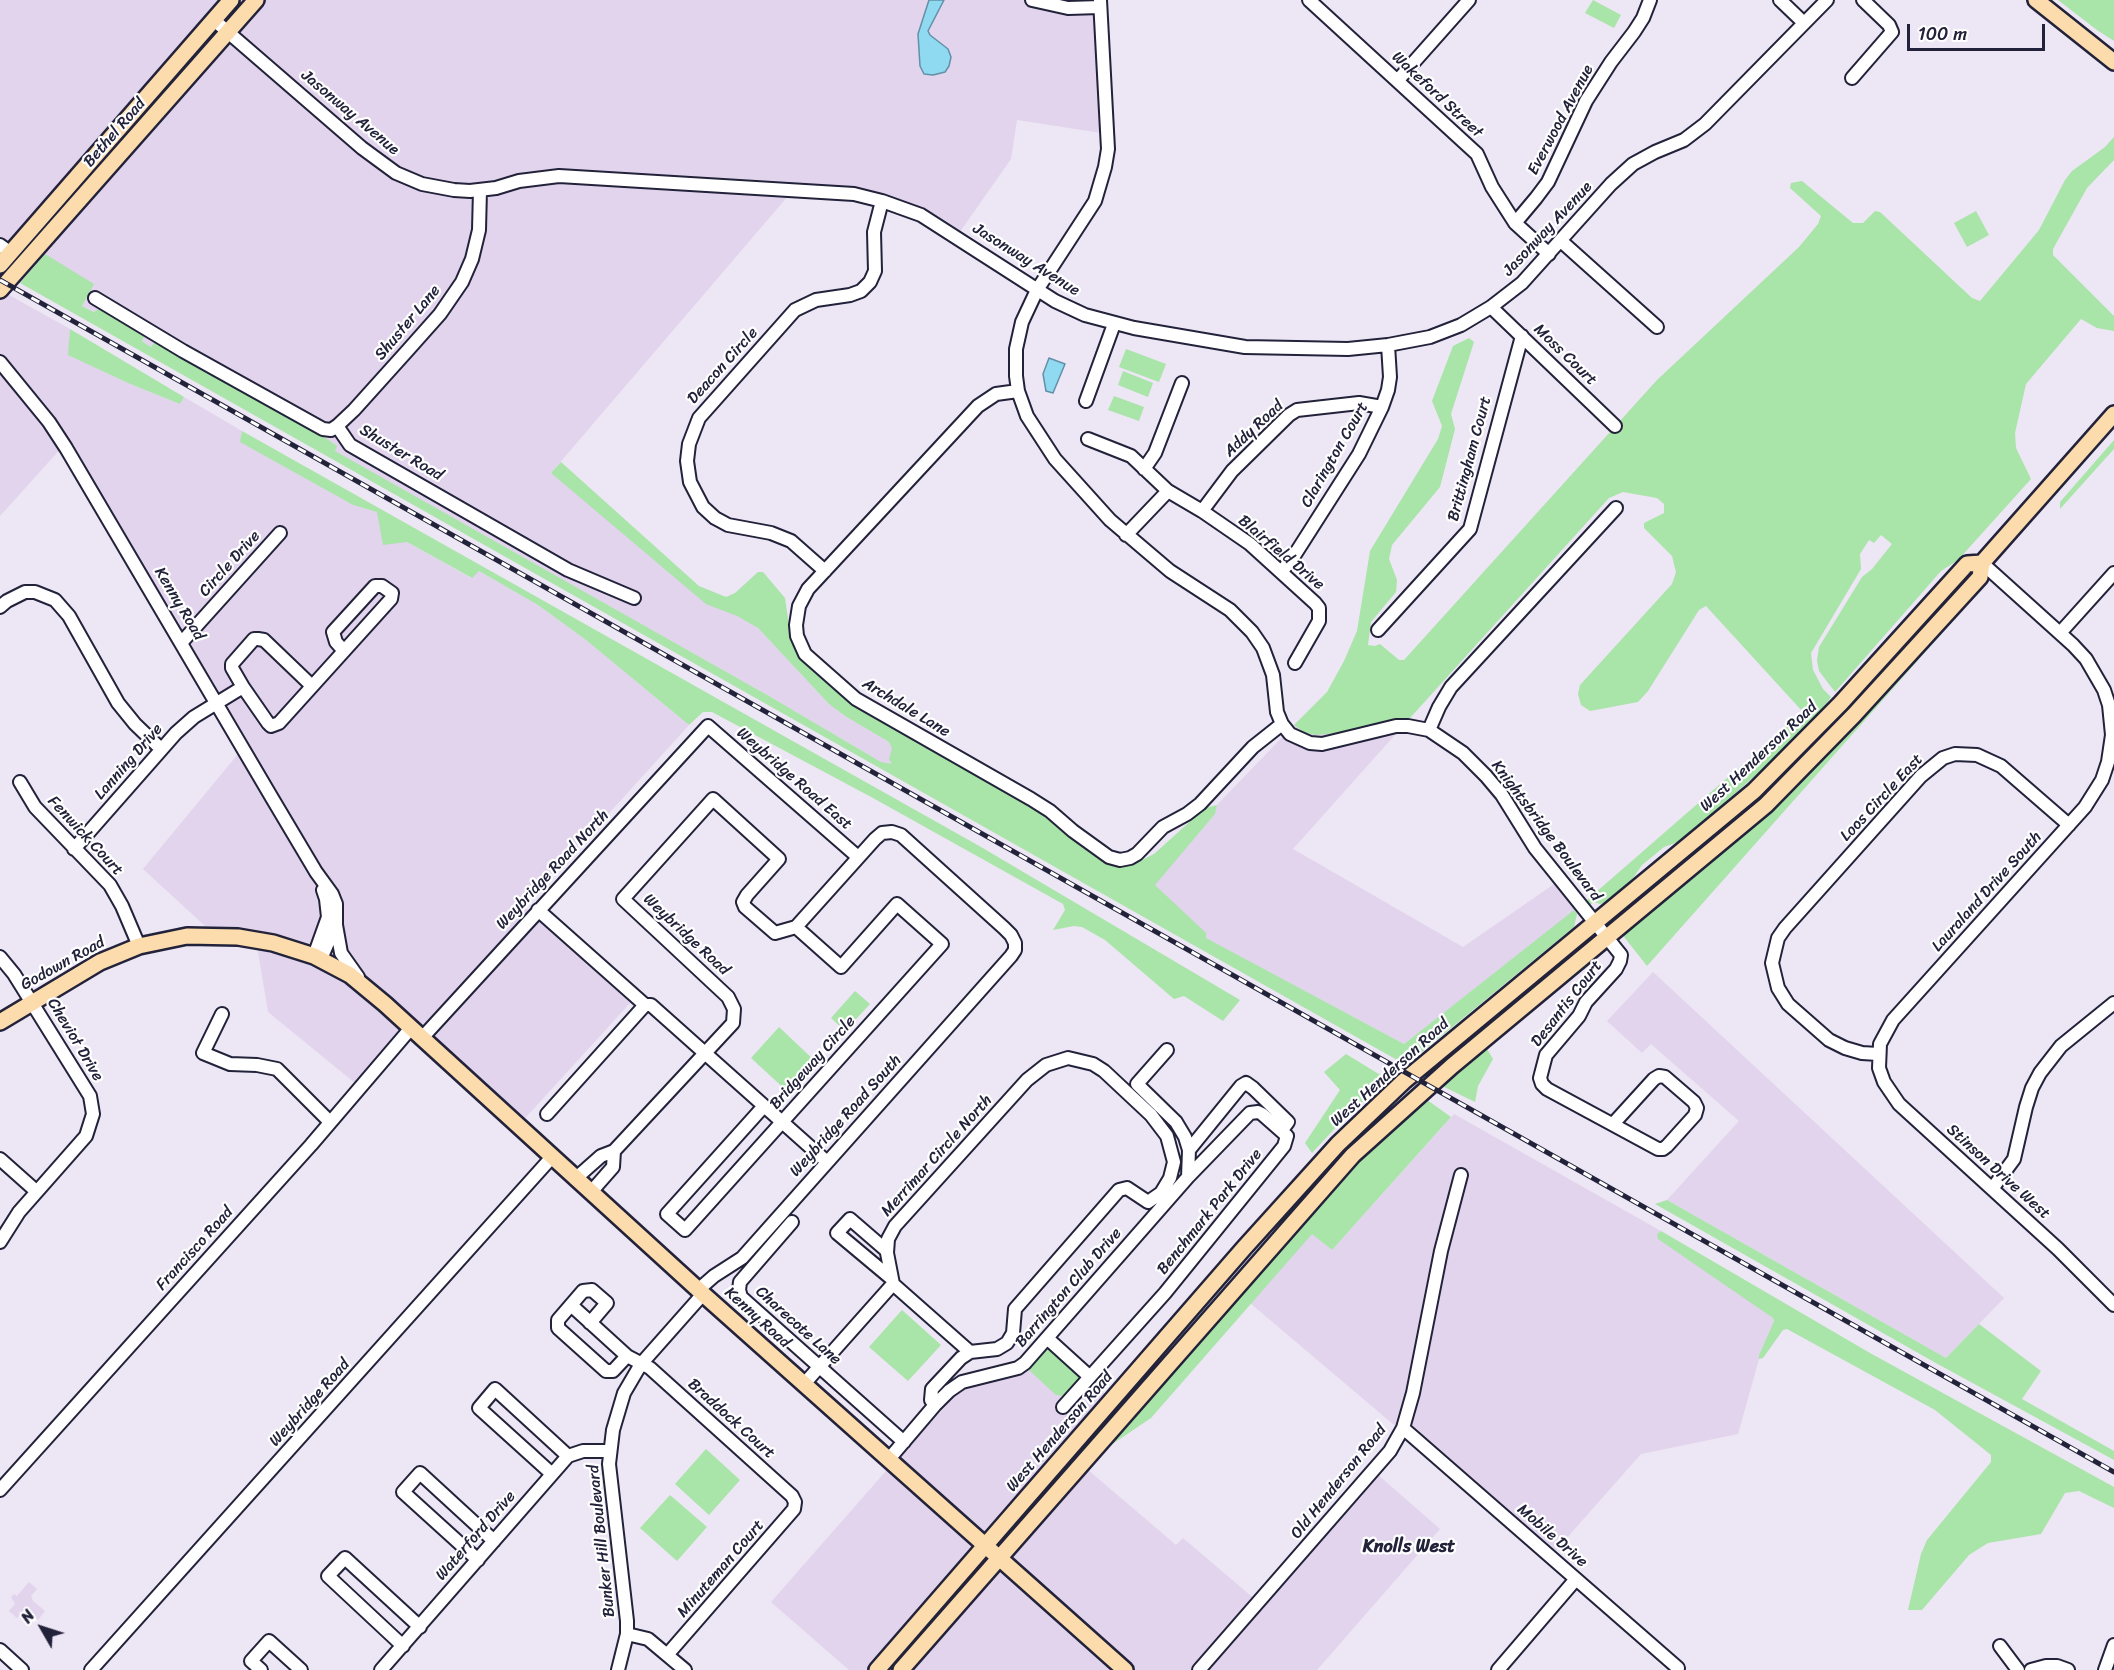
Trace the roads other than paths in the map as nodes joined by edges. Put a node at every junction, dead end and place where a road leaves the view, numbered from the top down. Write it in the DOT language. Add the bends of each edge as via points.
graph roads {
  1 [pos="231,0"];
  2 [pos="256,0"];
  3 [pos="1032,0"];
  4 [pos="1309,0"];
  5 [pos="1468,0"];
  6 [pos="1650,0"];
  7 [pos="1780,0"];
  8 [pos="1827,0"];
  9 [pos="1863,0"];
  10 [pos="2036,0"];
  11 [pos="1100,4"];
  12 [pos="214,20"];
  13 [pos="1804,23"];
  14 [pos="228,32"];
  15 [pos="2114,62"];
  16 [pos="1852,78"];
  17 [pos="1398,80"];
  18 [pos="126,121"];
  19 [pos="93,184"];
  20 [pos="480,190"];
  21 [pos="58,200"];
  22 [pos="882,201"];
  23 [pos="1515,223"];
  24 [pos="1561,241"];
  25 [pos="6,249"];
  26 [pos="1549,254"];
  27 [pos="24,262"];
  28 [pos="0,265"];
  29 [pos="0,290"];
  30 [pos="1037,290"];
  31 [pos="95,298"];
  32 [pos="1491,307"];
  33 [pos="1114,324"];
  34 [pos="1657,327"];
  35 [pos="1522,336"];
  36 [pos="1388,345"];
  37 [pos="0,362"];
  38 [pos="1182,383"];
  39 [pos="1018,391"];
  40 [pos="1086,401"];
  41 [pos="1382,407"];
  42 [pos="2114,414"];
  43 [pos="338,426"];
  44 [pos="1615,426"];
  45 [pos="1088,438"];
  46 [pos="1144,470"];
  47 [pos="1168,491"];
  48 [pos="1616,508"];
  49 [pos="1202,511"];
  50 [pos="280,533"];
  51 [pos="1126,535"];
  52 [pos="1982,562"];
  53 [pos="825,571"];
  54 [pos="1281,572"];
  55 [pos="2114,573"];
  56 [pos="634,598"];
  57 [pos="0,607"];
  58 [pos="1378,630"];
  59 [pos="2060,633"];
  60 [pos="181,643"];
  61 [pos="344,651"];
  62 [pos="1295,663"];
  63 [pos="312,686"];
  64 [pos="243,687"];
  65 [pos="216,704"];
  66 [pos="1282,724"];
  67 [pos="708,726"];
  68 [pos="1429,730"];
  69 [pos="2113,747"];
  70 [pos="160,749"];
  71 [pos="20,782"];
  72 [pos="2069,825"];
  73 [pos="74,849"];
  74 [pos="858,857"];
  75 [pos="316,872"];
  76 [pos="538,910"];
  77 [pos="1595,923"];
  78 [pos="336,924"];
  79 [pos="796,927"];
  80 [pos="1607,938"];
  81 [pos="139,946"];
  82 [pos="0,957"];
  83 [pos="318,957"];
  84 [pos="369,989"];
  85 [pos="32,1002"];
  86 [pos="2114,1003"];
  87 [pos="645,1005"];
  88 [pos="222,1014"];
  89 [pos="0,1022"];
  90 [pos="416,1033"];
  91 [pos="1167,1050"];
  92 [pos="705,1054"];
  93 [pos="1878,1054"];
  94 [pos="764,1106"];
  95 [pos="547,1114"];
  96 [pos="330,1122"];
  97 [pos="782,1123"];
  98 [pos="1613,1124"];
  99 [pos="1281,1130"];
  100 [pos="1189,1150"];
  101 [pos="614,1151"];
  102 [pos="552,1157"];
  103 [pos="0,1159"];
  104 [pos="826,1162"];
  105 [pos="1461,1175"];
  106 [pos="1188,1177"];
  107 [pos="576,1179"];
  108 [pos="1992,1188"];
  109 [pos="36,1191"];
  110 [pos="591,1192"];
  111 [pos="792,1222"];
  112 [pos="0,1242"];
  113 [pos="887,1251"];
  114 [pos="892,1281"];
  115 [pos="701,1292"];
  116 [pos="571,1305"];
  117 [pos="2114,1305"];
  118 [pos="590,1323"];
  119 [pos="1047,1338"];
  120 [pos="970,1352"];
  121 [pos="627,1356"];
  122 [pos="641,1364"];
  123 [pos="819,1367"];
  124 [pos="1090,1377"];
  125 [pos="804,1384"];
  126 [pos="935,1405"];
  127 [pos="1063,1407"];
  128 [pos="1403,1428"];
  129 [pos="904,1442"];
  130 [pos="610,1451"];
  131 [pos="568,1456"];
  132 [pos="889,1459"];
  133 [pos="552,1474"];
  134 [pos="0,1490"];
  135 [pos="795,1502"];
  136 [pos="494,1541"];
  137 [pos="985,1546"];
  138 [pos="998,1558"];
  139 [pos="478,1560"];
  140 [pos="1576,1579"];
  141 [pos="420,1627"];
  142 [pos="627,1634"];
  143 [pos="2114,1645"];
  144 [pos="403,1646"];
  145 [pos="2000,1646"];
  146 [pos="0,1650"];
  147 [pos="667,1655"];
  148 [pos="1678,1668"];
  149 [pos="22,1670"];
  150 [pos="91,1670"];
  151 [pos="261,1670"];
  152 [pos="301,1670"];
  153 [pos="381,1670"];
  154 [pos="618,1670"];
  155 [pos="685,1670"];
  156 [pos="877,1670"];
  157 [pos="901,1670"];
  158 [pos="1125,1670"];
  159 [pos="1199,1670"];
  160 [pos="1498,1670"];
  161 [pos="2018,1670"];
  162 [pos="2031,1670"];
  163 [pos="2068,1670"];
  164 [pos="2105,1670"];
  1 -- 12 [label="main road, Bethel Road"];
  2 -- 14 [label="main road, Bethel Road"];
  3 -- 11 [label="street" via="1068,8"];
  4 -- 17 [label="street, Wakeford Street"];
  5 -- 17 [label="street"];
  6 -- 23 [label="street, Everwood Avenue" via="1643,18 1586,101 1548,182"];
  7 -- 13 [label="street"];
  8 -- 13 [label="street, Jasonway Avenue"];
  9 -- 16 [label="street" via="1892,32"];
  10 -- 15 [label="main road"];
  11 -- 30 [label="street" via="1108,149 1101,186 1086,217"];
  12 -- 14 [label="street, Jasonway Avenue"];
  12 -- 18 [label="main road, Bethel Road"];
  13 -- 24 [label="street, Jasonway Avenue" via="1705,124 1684,140 1633,164"];
  14 -- 19 [label="main road, Bethel Road"];
  14 -- 20 [label="street, Jasonway Avenue" via="396,173 438,188"];
  17 -- 23 [label="street, Wakeford Street" via="1477,154"];
  18 -- 19 [label="main road" via="124,135 92,172"];
  18 -- 21 [label="main road, Bethel Road"];
  19 -- 27 [label="main road, Bethel Road"];
  20 -- 22 [label="street, Jasonway Avenue" via="559,176 854,194"];
  20 -- 43 [label="street, Shuster Lane" via="478,230 462,282 440,314"];
  21 -- 25 [label="main road, Bethel Road"];
  21 -- 27 [label="main road" via="57,214 37,236"];
  22 -- 30 [label="street, Jasonway Avenue" via="921,215 949,231"];
  22 -- 53 [label="street, Deacon Circle" via="874,231 875,271 870,282 861,291 816,300 795,310 699,418 689,444 690,482 703,507 728,525 790,541"];
  23 -- 26 [label="street, Wakeford Street"];
  24 -- 26 [label="street, Jasonway Avenue"];
  24 -- 34 [label="street"];
  25 -- 28 [label="main road, Bethel Road"];
  26 -- 32 [label="street, Jasonway Avenue" via="1522,283"];
  27 -- 29 [label="main road, Bethel Road"];
  30 -- 33 [label="street, Jasonway Avenue" via="1070,309"];
  30 -- 39 [label="street" via="1018,337"];
  31 -- 43 [label="street, Shuster Road" via="323,429"];
  32 -- 35 [label="street, Moss Court"];
  32 -- 36 [label="street, Jasonway Avenue" via="1430,337"];
  33 -- 36 [label="street, Jasonway Avenue" via="1245,347 1348,349"];
  33 -- 40 [label="street"];
  35 -- 44 [label="street, Moss Court"];
  35 -- 58 [label="street, Brittingham Court" via="1470,529"];
  36 -- 41 [label="street, Clarington Court" via="1390,377"];
  37 -- 60 [label="street, Kenny Road" via="66,448"];
  38 -- 46 [label="street" via="1155,453"];
  39 -- 51 [label="street" via="1027,416 1050,452"];
  39 -- 53 [label="street, Archdale Lane" via="996,394 978,406"];
  41 -- 49 [label="street, Addy Road" via="1359,403 1298,410 1289,415 1232,471"];
  41 -- 54 [label="street, Clarington Court" via="1359,454"];
  42 -- 52 [label="main road, West Henderson Road"];
  43 -- 56 [label="street, Shuster Road" via="350,445 568,570"];
  45 -- 46 [label="street, Blairfield Drive" via="1126,453"];
  46 -- 47 [label="street, Blairfield Drive"];
  47 -- 49 [label="street, Blairfield Drive"];
  47 -- 51 [label="street"];
  48 -- 68 [label="street" via="1451,687"];
  49 -- 54 [label="street, Blairfield Drive" via="1250,544"];
  50 -- 60 [label="street, Circle Drive"];
  51 -- 66 [label="street" via="1170,571 1230,610 1252,632 1270,666"];
  52 -- 59 [label="street, Lauraland Drive South"];
  52 -- 77 [label="main road, West Henderson Road" via="1966,564 1841,703 1754,791"];
  52 -- 80 [label="main road, West Henderson Road" via="1980,576 1809,762 1766,805"];
  53 -- 66 [label="street, Archdale Lane" via="803,597 797,615 797,636 812,661 856,699 1031,799 1114,858 1130,858 1163,827 1200,804 1253,747"];
  54 -- 62 [label="street, Blairfield Drive" via="1315,603 1320,614"];
  55 -- 59 [label="street"];
  57 -- 70 [label="street" via="25,592 55,600 69,616 118,702"];
  59 -- 69 [label="street, Lauraland Drive South" via="2086,659 2104,690"];
  60 -- 65 [label="street, Kenny Road"];
  61 -- 61 [label="street" via="391,599 392,593 382,586 375,586 333,632"];
  61 -- 63 [label="street"];
  63 -- 64 [label="street" via="279,723 271,726"];
  63 -- 64 [label="street" via="264,640 254,639 232,664"];
  64 -- 65 [label="street, Lanning Drive"];
  65 -- 70 [label="street, Lanning Drive" via="194,717"];
  65 -- 75 [label="street, Kenny Road"];
  66 -- 68 [label="street, Knightsbridge Boulevard" via="1298,739 1316,744 1396,726"];
  67 -- 74 [label="street, Weybridge Road East"];
  67 -- 76 [label="street, Weybridge Road North"];
  68 -- 77 [label="street, Knightsbridge Boulevard" via="1486,776 1535,848"];
  69 -- 72 [label="street, Lauraland Drive South" via="2102,780"];
  70 -- 73 [label="street, Lanning Drive"];
  71 -- 73 [label="street, Fenwick Court" via="35,807"];
  72 -- 93 [label="street, Lauraland Drive South" via="1893,1020"];
  72 -- 93 [label="street, Loos Circle East" via="2001,766 1977,755 1944,758 1921,776 1778,938 1772,963 1778,988 1788,1004 1829,1040 1862,1053"];
  73 -- 81 [label="street, Fenwick Court" via="110,885"];
  74 -- 79 [label="street"];
  74 -- 104 [label="street, Weybridge Road South" via="882,833 901,835 1016,943 1011,956"];
  75 -- 78 [label="street, Kenny Road" via="336,904"];
  75 -- 83 [label="street, Kenny Road" via="328,908"];
  76 -- 87 [label="street"];
  76 -- 90 [label="street, Weybridge Road North"];
  77 -- 80 [label="street, Knightsbridge Boulevard"];
  77 -- 137 [label="main road, West Henderson Road" via="1404,1081 1338,1144"];
  78 -- 83 [label="street"];
  78 -- 84 [label="street, Kenny Road" via="341,953"];
  79 -- 92 [label="street, Weybridge Road" via="775,933 745,907 747,895 779,859 713,799 623,899 728,997 734,1010 733,1023"];
  79 -- 97 [label="street, Bridgeway Circle" via="841,967 897,904 942,944"];
  80 -- 98 [label="street, Desantis Court" via="1621,955 1620,961 1553,1045 1540,1078 1547,1089"];
  80 -- 138 [label="main road, West Henderson Road" via="1452,1066 1353,1155"];
  81 -- 83 [label="main road, Godown Road" via="187,936 216,936 267,942"];
  81 -- 85 [label="main road, Godown Road" via="100,962"];
  82 -- 85 [label="street, Cheviot Drive"];
  83 -- 84 [label="main road, Kenny Road"];
  84 -- 90 [label="main road, Kenny Road"];
  85 -- 89 [label="main road, Godown Road"];
  85 -- 109 [label="street, Cheviot Drive" via="90,1096 93,1114 86,1137"];
  86 -- 108 [label="street" via="2061,1046 2040,1073 2026,1107 2014,1159"];
  87 -- 92 [label="street" via="651,1005"];
  87 -- 95 [label="street"];
  88 -- 96 [label="street" via="203,1053 231,1064 277,1070"];
  90 -- 96 [label="street, Francisco Road"];
  90 -- 102 [label="main road, Kenny Road"];
  91 -- 100 [label="street" via="1137,1084 1176,1122"];
  92 -- 94 [label="street"];
  92 -- 101 [label="street, Weybridge Road"];
  93 -- 108 [label="street, Stinson Drive West" via="1884,1082 1899,1104"];
  94 -- 97 [label="street"];
  94 -- 97 [label="street, Bridgeway Circle" via="667,1214 685,1230"];
  96 -- 134 [label="street, Francisco Road"];
  97 -- 104 [label="street"];
  98 -- 98 [label="street, Desantis Court" via="1663,1149 1697,1108 1665,1077 1659,1076"];
  99 -- 100 [label="street" via="1288,1122 1246,1083"];
  99 -- 106 [label="street, Benchmark Park Drive" via="1262,1114 1250,1113"];
  99 -- 124 [label="street, Benchmark Park Drive" via="1287,1136 1284,1146 1165,1293"];
  100 -- 106 [label="street"];
  101 -- 107 [label="street, Weybridge Road" via="601,1156"];
  101 -- 110 [label="street, Weybridge Road" via="613,1167"];
  102 -- 107 [label="main road, Kenny Road"];
  102 -- 150 [label="street, Weybridge Road"];
  103 -- 109 [label="street"];
  104 -- 115 [label="street, Weybridge Road South" via="742,1258 714,1276"];
  105 -- 128 [label="street, Old Henderson Road"];
  106 -- 119 [label="street, Barrington Club Drive"];
  107 -- 110 [label="main road, Kenny Road"];
  108 -- 117 [label="street, Stinson Drive West"];
  109 -- 112 [label="street"];
  110 -- 115 [label="main road, Kenny Road"];
  111 -- 123 [label="street, Charecote Lane" via="740,1282 739,1290 741,1297"];
  113 -- 114 [label="street"];
  113 -- 114 [label="street" via="850,1219 837,1233"];
  113 -- 120 [label="street, Merrimar Circle North" via="895,1226 1031,1076 1046,1065 1068,1058 1093,1064 1151,1115 1167,1136 1174,1161 1161,1193 1152,1201 1145,1201 1127,1188 1119,1190 1015,1309 1007,1343 997,1349"];
  114 -- 120 [label="street"];
  114 -- 123 [label="street"];
  115 -- 122 [label="street, Bunker Hill Boulevard"];
  115 -- 125 [label="main road, Kenny Road"];
  116 -- 118 [label="street, Braddock Court"];
  116 -- 118 [label="street" via="583,1291 592,1290 607,1303"];
  116 -- 121 [label="street" via="558,1320 558,1328 606,1371 613,1371"];
  118 -- 121 [label="street, Braddock Court"];
  119 -- 124 [label="street"];
  119 -- 126 [label="street, Barrington Club Drive" via="1018,1368 962,1382"];
  120 -- 126 [label="street" via="932,1389 931,1400"];
  121 -- 122 [label="street, Braddock Court"];
  122 -- 130 [label="street, Bunker Hill Boulevard" via="624,1393"];
  122 -- 135 [label="street, Braddock Court" via="650,1368"];
  123 -- 125 [label="street"];
  123 -- 129 [label="street, Charecote Lane"];
  124 -- 127 [label="street, Benchmark Park Drive"];
  125 -- 132 [label="main road, Kenny Road"];
  126 -- 129 [label="street, Barrington Club Drive"];
  128 -- 140 [label="street, Mobile Drive"];
  128 -- 159 [label="street, Old Henderson Road" via="1382,1460"];
  129 -- 132 [label="street, Barrington Club Drive"];
  130 -- 131 [label="street" via="583,1451"];
  130 -- 142 [label="street, Bunker Hill Boulevard"];
  131 -- 133 [label="street, Waterford Drive"];
  131 -- 133 [label="street" via="495,1389 479,1408"];
  132 -- 137 [label="main road, Kenny Road"];
  133 -- 136 [label="street, Waterford Drive"];
  135 -- 147 [label="street, Minuteman Court" via="794,1509"];
  136 -- 139 [label="street, Waterford Drive"];
  136 -- 139 [label="street" via="420,1473 403,1492"];
  137 -- 138 [label="main road, Kenny Road"];
  137 -- 156 [label="main road, West Henderson Road"];
  138 -- 157 [label="main road, West Henderson Road"];
  138 -- 158 [label="main road, Kenny Road"];
  139 -- 141 [label="street, Waterford Drive"];
  140 -- 148 [label="street, Mobile Drive"];
  140 -- 160 [label="street"];
  141 -- 144 [label="street, Waterford Drive"];
  141 -- 144 [label="street" via="345,1558 328,1576"];
  142 -- 147 [label="street" via="648,1639"];
  142 -- 154 [label="street, Bunker Hill Boulevard"];
  143 -- 164 [label="street"];
  144 -- 153 [label="street, Waterford Drive"];
  145 -- 161 [label="street"];
  146 -- 149 [label="street"];
  147 -- 155 [label="street"];
  151 -- 152 [label="street" via="251,1661 269,1641"];
  162 -- 163 [label="street" via="2057,1666"];
}
